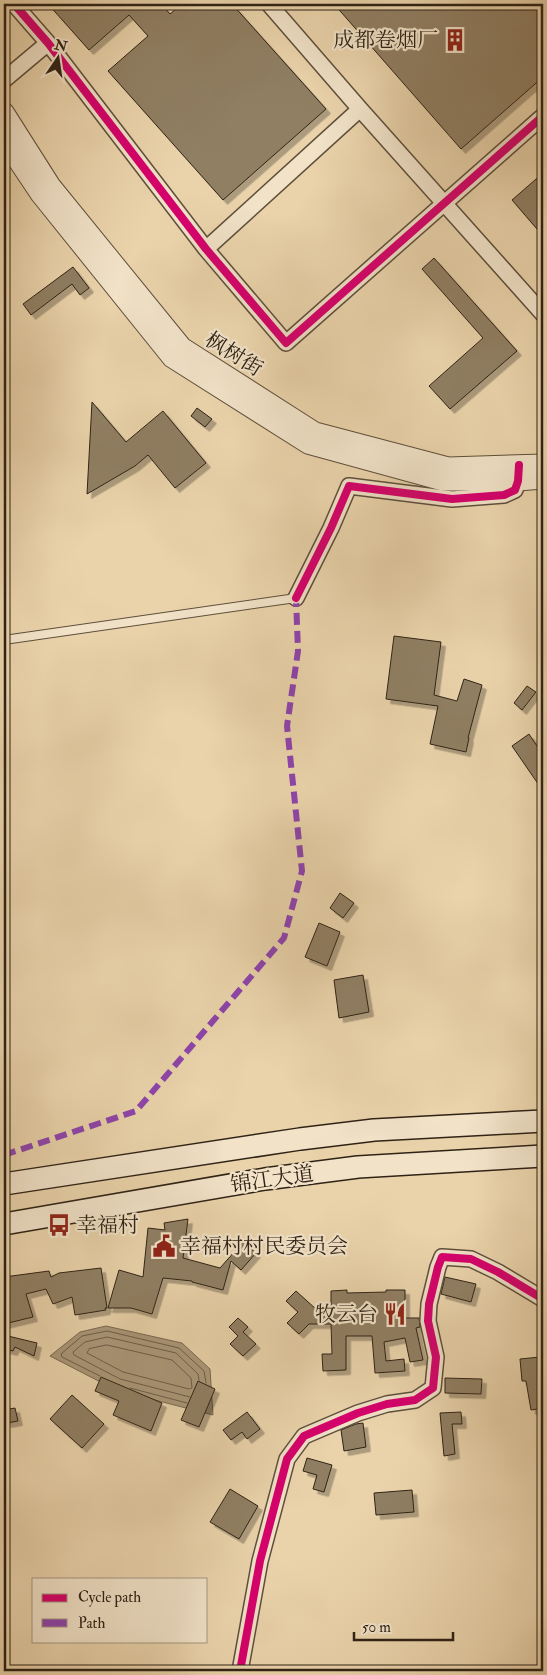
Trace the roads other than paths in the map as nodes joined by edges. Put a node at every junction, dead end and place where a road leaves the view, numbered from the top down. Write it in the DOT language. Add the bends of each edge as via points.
graph roads {
  1 [pos="14,4"];
  2 [pos="269,4"];
  3 [pos="48,44"];
  4 [pos="4,80"];
  5 [pos="360,109"];
  6 [pos="4,112"];
  7 [pos="543,116"];
  8 [pos="4,140"];
  9 [pos="444,204"];
  10 [pos="206,249"];
  11 [pos="543,314"];
  12 [pos="543,464"];
  13 [pos="519,473"];
  14 [pos="543,479"];
  15 [pos="296,598"];
  16 [pos="4,640"];
  17 [pos="543,1121"];
  18 [pos="543,1156"];
  19 [pos="4,1184"];
  20 [pos="4,1224"];
  21 [pos="543,1299"];
  22 [pos="240,1671"];
  1 -- 3 [label="street"];
  2 -- 5 [label="street"];
  3 -- 4 [label="street"];
  3 -- 10 [label="street"];
  5 -- 9 [label="street"];
  5 -- 10 [label="street"];
  6 -- 13 [label="street, 枫树街" via="51,186 182,347 316,432 448,467"];
  7 -- 9 [label="street"];
  8 -- 13 [label="street, 枫树街" via="40,194 172,358 308,444 443,481"];
  9 -- 10 [label="street" via="286,343"];
  9 -- 11 [label="street"];
  12 -- 13 [label="street, 枫树街"];
  13 -- 14 [label="street, 枫树街"];
  13 -- 15 [label="street" via="515,490 504,495 452,499 349,486"];
  15 -- 16 [label="lane"];
  17 -- 19 [label="main road, 锦江大道" via="300,1138"];
  18 -- 20 [label="main road, 锦江大道" via="358,1167 265,1179"];
  21 -- 22 [label="street" via="471,1259 442,1257 429,1304 428,1321 436,1357 434,1388 415,1400 380,1406 304,1436 287,1459 260,1561"];
}
